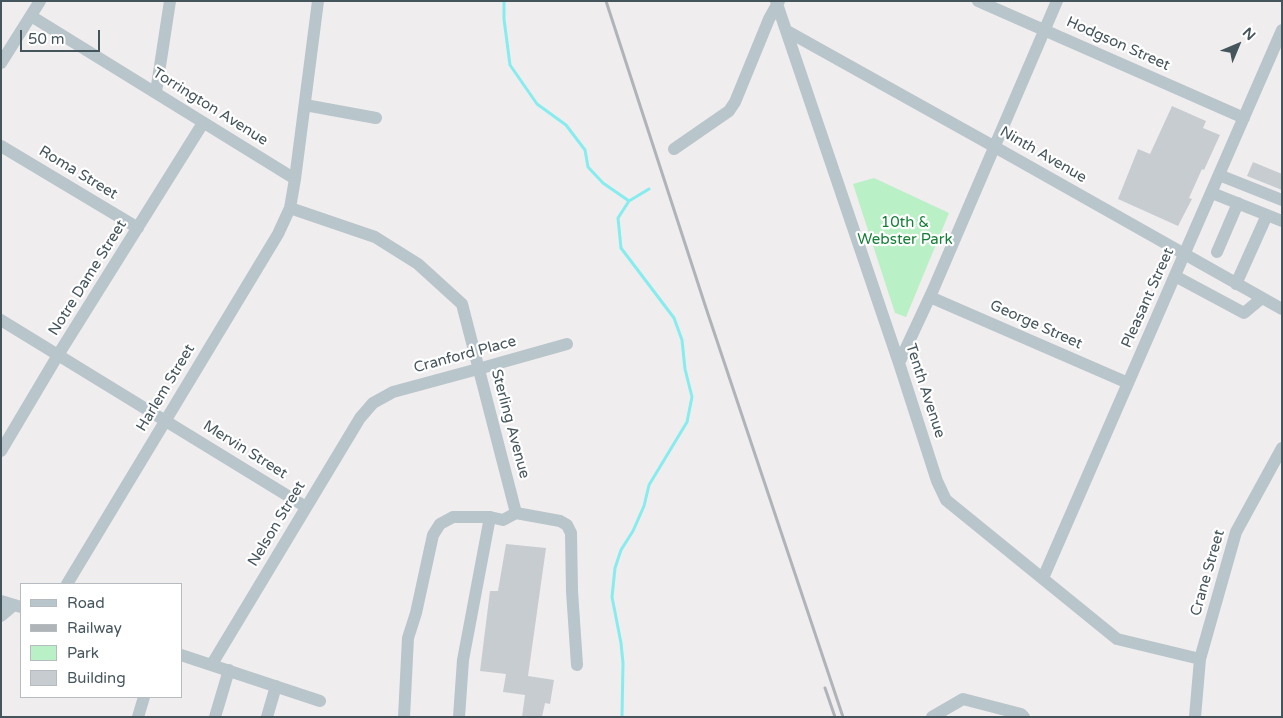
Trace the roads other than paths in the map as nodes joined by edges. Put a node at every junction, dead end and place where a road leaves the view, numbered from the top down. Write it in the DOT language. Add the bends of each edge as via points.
graph roads {
  1 [pos="40,1"];
  2 [pos="170,1"];
  3 [pos="318,1"];
  4 [pos="978,1"];
  5 [pos="1057,1"];
  6 [pos="777,3"];
  7 [pos="31,16"];
  8 [pos="1045,30"];
  9 [pos="1282,30"];
  10 [pos="787,31"];
  11 [pos="1,63"];
  12 [pos="156,92"];
  13 [pos="305,105"];
  14 [pos="376,118"];
  15 [pos="1244,118"];
  16 [pos="203,123"];
  17 [pos="1,146"];
  18 [pos="994,147"];
  19 [pos="674,149"];
  20 [pos="1219,175"];
  21 [pos="295,179"];
  22 [pos="1212,193"];
  23 [pos="1282,200"];
  24 [pos="1238,203"];
  25 [pos="290,208"];
  26 [pos="1267,215"];
  27 [pos="1282,221"];
  28 [pos="138,228"];
  29 [pos="1217,252"];
  30 [pos="1184,255"];
  31 [pos="1175,276"];
  32 [pos="1236,284"];
  33 [pos="930,297"];
  34 [pos="1262,298"];
  35 [pos="1282,309"];
  36 [pos="1,320"];
  37 [pos="567,344"];
  38 [pos="58,355"];
  39 [pos="899,363"];
  40 [pos="478,370"];
  41 [pos="1128,383"];
  42 [pos="373,403"];
  43 [pos="166,420"];
  44 [pos="1282,448"];
  45 [pos="1,452"];
  46 [pos="306,507"];
  47 [pos="516,512"];
  48 [pos="490,517"];
  49 [pos="1043,578"];
  50 [pos="68,583"];
  51 [pos="1,601"];
  52 [pos="18,606"];
  53 [pos="1,616"];
  54 [pos="182,655"];
  55 [pos="1200,659"];
  56 [pos="212,664"];
  57 [pos="577,665"];
  58 [pos="229,670"];
  59 [pos="276,686"];
  60 [pos="144,698"];
  61 [pos="320,701"];
  62 [pos="981,704"];
  63 [pos="138,717"];
  64 [pos="215,717"];
  65 [pos="267,717"];
  66 [pos="404,717"];
  67 [pos="459,717"];
  68 [pos="932,717"];
  69 [pos="984,717"];
  70 [pos="1024,717"];
  71 [pos="1195,717"];
  1 -- 7 [label="street"];
  2 -- 12 [label="street"];
  3 -- 13 [label="street, Harlem Street"];
  4 -- 8 [label="street, Hodgson Street"];
  5 -- 8 [label="street"];
  6 -- 10 [label="street, Tenth Avenue"];
  6 -- 19 [label="street" via="729,111"];
  7 -- 11 [label="street"];
  7 -- 12 [label="street, Torrington Avenue"];
  8 -- 15 [label="street, Hodgson Street"];
  8 -- 18 [label="street"];
  9 -- 15 [label="street, Pleasant Street"];
  10 -- 18 [label="street, Ninth Avenue"];
  10 -- 39 [label="street, Tenth Avenue"];
  12 -- 16 [label="street, Torrington Avenue"];
  13 -- 14 [label="street"];
  13 -- 21 [label="street, Harlem Street"];
  15 -- 20 [label="street, Pleasant Street"];
  16 -- 21 [label="street, Torrington Avenue"];
  16 -- 28 [label="street, Notre Dame Street"];
  17 -- 28 [label="street, Roma Street"];
  18 -- 30 [label="street, Ninth Avenue"];
  18 -- 33 [label="street"];
  20 -- 22 [label="street, Pleasant Street"];
  20 -- 23 [label="street"];
  21 -- 25 [label="street, Harlem Street"];
  22 -- 24 [label="street"];
  22 -- 30 [label="street, Pleasant Street"];
  24 -- 26 [label="street"];
  24 -- 29 [label="street"];
  25 -- 40 [label="street, Sterling Avenue" via="375,237 418,264 462,304"];
  25 -- 43 [label="street, Harlem Street" via="278,234"];
  26 -- 27 [label="street"];
  26 -- 32 [label="street"];
  28 -- 38 [label="street, Notre Dame Street"];
  30 -- 31 [label="street, Pleasant Street"];
  30 -- 32 [label="street, Ninth Avenue"];
  31 -- 34 [label="street" via="1244,313"];
  31 -- 41 [label="street, Pleasant Street"];
  32 -- 34 [label="street, Ninth Avenue"];
  33 -- 39 [label="street"];
  33 -- 41 [label="street, George Street"];
  34 -- 35 [label="street, Ninth Avenue"];
  36 -- 38 [label="street, Mervin Street"];
  37 -- 40 [label="street, Cranford Place"];
  38 -- 43 [label="street, Mervin Street"];
  38 -- 45 [label="street, Notre Dame Street"];
  39 -- 49 [label="street, Tenth Avenue" via="946,500"];
  40 -- 42 [label="street, Cranford Place" via="393,392"];
  40 -- 47 [label="street, Sterling Avenue"];
  41 -- 49 [label="street, Pleasant Street"];
  42 -- 46 [label="street, Nelson Street" via="360,418"];
  43 -- 46 [label="street, Mervin Street"];
  43 -- 50 [label="street, Harlem Street"];
  44 -- 55 [label="street, Crane Street" via="1236,532"];
  46 -- 56 [label="street, Nelson Street"];
  47 -- 48 [label="street" via="503,520"];
  47 -- 57 [label="street" via="560,521 571,533"];
  48 -- 66 [label="street" via="453,517 440,524 433,535 408,638"];
  48 -- 67 [label="street" via="463,660"];
  49 -- 55 [label="street, Tenth Avenue" via="1116,639"];
  51 -- 52 [label="street"];
  52 -- 53 [label="street"];
  54 -- 56 [label="street"];
  55 -- 71 [label="street, Crane Street"];
  56 -- 58 [label="street"];
  58 -- 59 [label="street"];
  58 -- 64 [label="street"];
  59 -- 61 [label="street"];
  59 -- 65 [label="street"];
  60 -- 63 [label="street"];
  62 -- 68 [label="street" via="963,699"];
  62 -- 69 [label="street"];
  62 -- 70 [label="street"];
}
